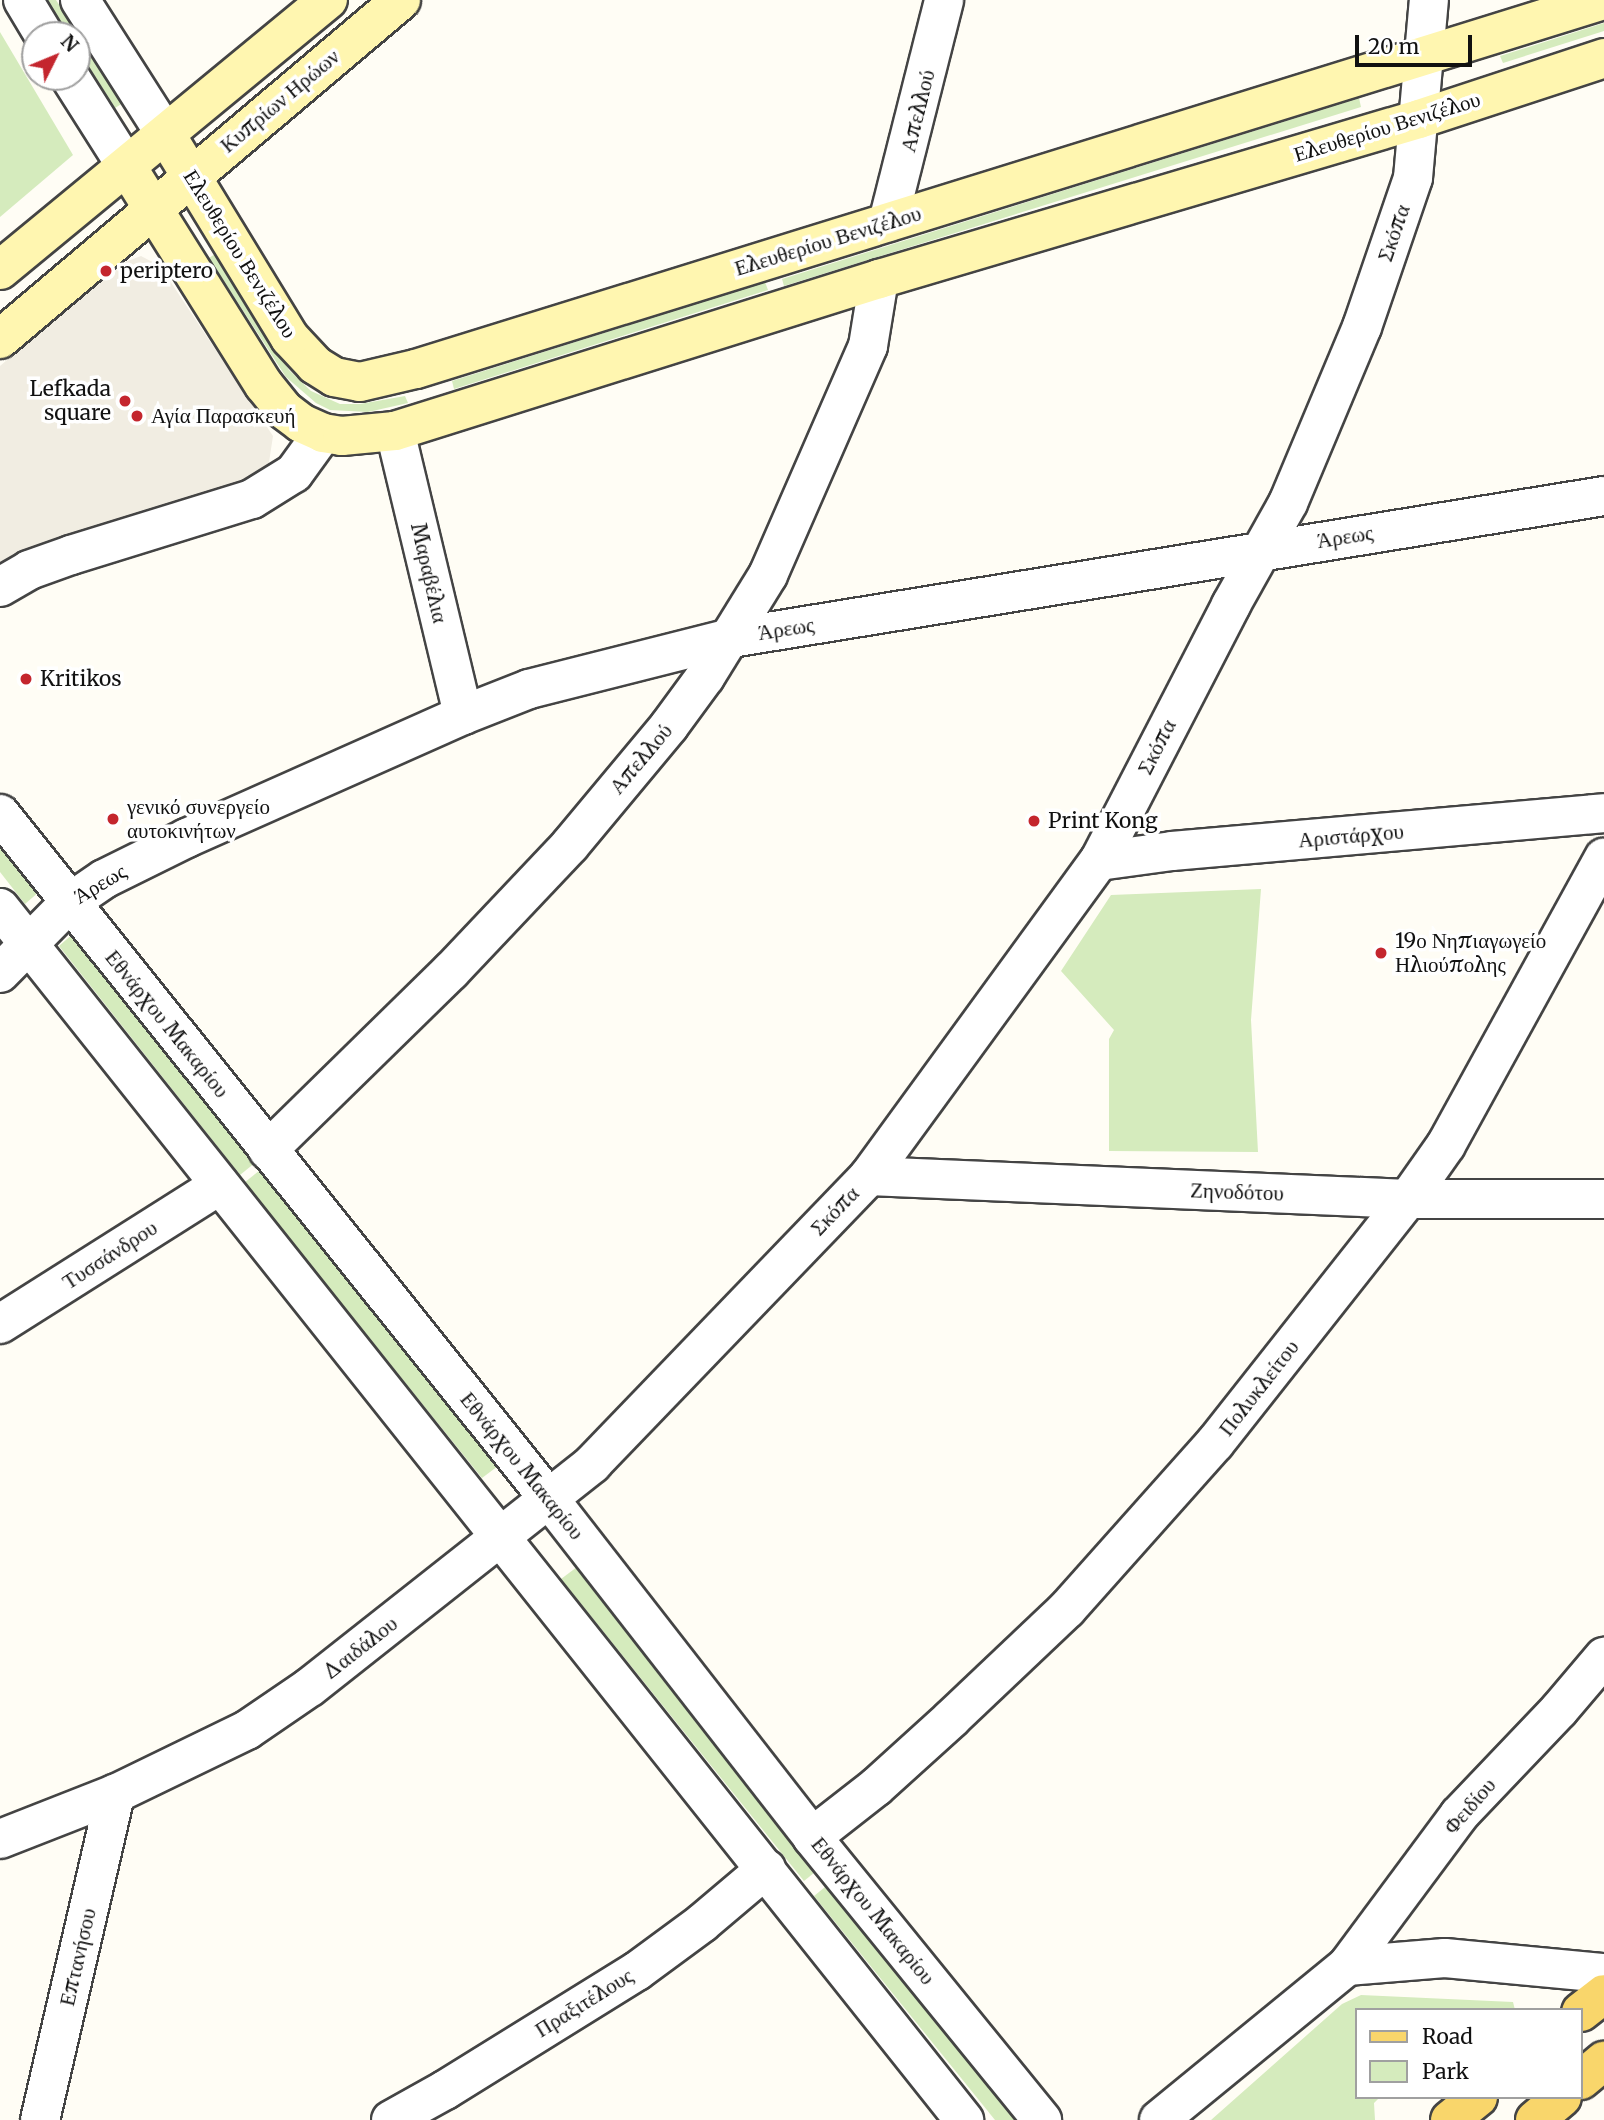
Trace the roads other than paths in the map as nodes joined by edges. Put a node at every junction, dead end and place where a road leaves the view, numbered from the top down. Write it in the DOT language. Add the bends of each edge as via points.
graph roads {
  1 [pos="23,0"];
  2 [pos="80,0"];
  3 [pos="328,0"];
  4 [pos="401,0"];
  5 [pos="944,0"];
  6 [pos="1429,0"];
  7 [pos="1604,0"];
  8 [pos="36,21"];
  9 [pos="1423,56"];
  10 [pos="1604,58"];
  11 [pos="79,91"];
  12 [pos="1419,119"];
  13 [pos="166,135"];
  14 [pos="127,167"];
  15 [pos="192,176"];
  16 [pos="153,209"];
  17 [pos="888,222"];
  18 [pos="0,270"];
  19 [pos="879,279"];
  20 [pos="0,339"];
  21 [pos="395,431"];
  22 [pos="323,433"];
  23 [pos="1604,496"];
  24 [pos="1261,550"];
  25 [pos="0,587"];
  26 [pos="731,638"];
  27 [pos="463,716"];
  28 [pos="1604,813"];
  29 [pos="0,814"];
  30 [pos="1604,858"];
  31 [pos="1099,861"];
  32 [pos="69,903"];
  33 [pos="0,908"];
  34 [pos="28,943"];
  35 [pos="0,973"];
  36 [pos="268,1150"];
  37 [pos="869,1176"];
  38 [pos="220,1185"];
  39 [pos="1408,1199"];
  40 [pos="1604,1199"];
  41 [pos="0,1324"];
  42 [pos="671,1381"];
  43 [pos="550,1500"];
  44 [pos="501,1539"];
  45 [pos="1604,1657"];
  46 [pos="115,1794"];
  47 [pos="812,1837"];
  48 [pos="0,1839"];
  49 [pos="766,1869"];
  50 [pos="1347,1966"];
  51 [pos="1604,1973"];
  52 [pos="1604,1994"];
  53 [pos="1583,2010"];
  54 [pos="1604,2061"];
  55 [pos="1583,2078"];
  56 [pos="1476,2099"];
  57 [pos="1560,2099"];
  58 [pos="40,2120"];
  59 [pos="391,2120"];
  60 [pos="964,2120"];
  61 [pos="1042,2120"];
  62 [pos="1160,2120"];
  63 [pos="1450,2120"];
  64 [pos="1535,2120"];
  1 -- 8 [label="street"];
  2 -- 13 [label="street"];
  3 -- 13 [label="main road"];
  4 -- 15 [label="main road, Κυπρίων Ηρώων"];
  5 -- 17 [label="street, Απελλού"];
  6 -- 9 [label="street, Σκόπα"];
  7 -- 9 [label="main road, Ελευθερίου Βενιζέλου"];
  9 -- 12 [label="street, Σκόπα"];
  9 -- 17 [label="main road, Ελευθερίου Βενιζέλου"];
  10 -- 12 [label="main road, Ελευθερίου Βενιζέλου"];
  11 -- 14 [label="street"];
  12 -- 19 [label="main road, Ελευθερίου Βενιζέλου"];
  12 -- 24 [label="street, Σκόπα" via="1413,178 1362,327 1288,503"];
  13 -- 14 [label="main road"];
  13 -- 15 [label="main road, Ελευθερίου Βενιζέλου"];
  14 -- 16 [label="main road, Ελευθερίου Βενιζέλου"];
  14 -- 18 [label="main road"];
  15 -- 16 [label="main road, Κυπρίων Ηρώων"];
  15 -- 17 [label="main road, Ελευθερίου Βενιζέλου" via="290,338 334,377 360,382 416,369"];
  16 -- 20 [label="main road, Κυπρίων Ηρώων"];
  16 -- 22 [label="main road, Ελευθερίου Βενιζέλου" via="264,385 284,410"];
  19 -- 21 [label="main road, Ελευθερίου Βενιζέλου"];
  19 -- 26 [label="street, Απελλού" via="868,346 768,575"];
  21 -- 22 [label="main road, Ελευθερίου Βενιζέλου" via="342,436"];
  21 -- 27 [label="street, Μαραβέλια"];
  22 -- 25 [label="street" via="294,473 252,499 71,555 29,570"];
  23 -- 24 [label="street, Άρεως"];
  24 -- 26 [label="street, Άρεως"];
  24 -- 31 [label="street, Σκόπα"];
  26 -- 27 [label="street, Άρεως" via="529,690"];
  26 -- 36 [label="street, Απελλού" via="669,726 569,845 451,971"];
  27 -- 32 [label="street, Άρεως" via="187,838 104,878"];
  28 -- 31 [label="street, Αριστάρχου"];
  29 -- 32 [label="street, Εθνάρχου Μακαρίου"];
  30 -- 39 [label="street, Πολυκλείτου" via="1446,1145"];
  31 -- 37 [label="street, Σκόπα"];
  32 -- 34 [label="street, Άρεως"];
  32 -- 36 [label="street, Εθνάρχου Μακαρίου"];
  33 -- 34 [label="street"];
  34 -- 35 [label="street, Άρεως"];
  34 -- 38 [label="street"];
  36 -- 43 [label="street, Εθνάρχου Μακαρίου"];
  37 -- 39 [label="street, Ζηνοδότου"];
  37 -- 42 [label="street, Σκόπα"];
  38 -- 41 [label="street, Τυσσάνδρου"];
  38 -- 44 [label="street"];
  39 -- 40 [label="street, Ζηνοδότου"];
  39 -- 47 [label="street, Πολυκλείτου" via="1215,1443 1067,1609 876,1787"];
  42 -- 43 [label="street, Δαιδάλου" via="592,1464"];
  43 -- 44 [label="street, Δαιδάλου"];
  43 -- 47 [label="street, Εθνάρχου Μακαρίου"];
  44 -- 46 [label="street, Δαιδάλου" via="247,1730"];
  44 -- 49 [label="street"];
  45 -- 50 [label="street, Φειδίου" via="1459,1815"];
  46 -- 48 [label="street, Δαιδάλου"];
  46 -- 58 [label="street, Επτανήσου"];
  47 -- 61 [label="street, Εθνάρχου Μακαρίου"];
  49 -- 59 [label="street, Πραξιτέλους" via="637,1971"];
  49 -- 60 [label="street"];
  50 -- 51 [label="street" via="1445,1958"];
  50 -- 62 [label="street, Φειδίου"];
  52 -- 53 [label="main road"];
  54 -- 55 [label="main road"];
  56 -- 63 [label="main road"];
  57 -- 64 [label="main road"];
}
